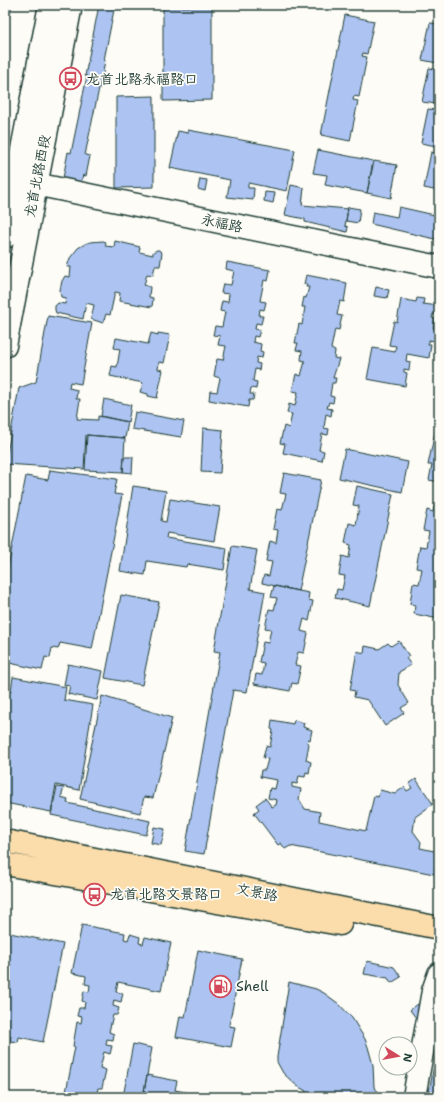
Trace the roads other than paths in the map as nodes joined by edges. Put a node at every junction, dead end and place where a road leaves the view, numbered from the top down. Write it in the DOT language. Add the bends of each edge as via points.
graph roads {
  1 [pos="50,5"];
  2 [pos="71,5"];
  3 [pos="19,182"];
  4 [pos="5,237"];
  5 [pos="439,267"];
  6 [pos="5,346"];
  7 [pos="5,841"];
  8 [pos="5,864"];
  9 [pos="439,928"];
  10 [pos="439,941"];
  11 [pos="439,974"];
  12 [pos="414,1097"];
  1 -- 3 [label="street, 龙首北路西段"];
  2 -- 3 [label="street, 龙首北路西段"];
  3 -- 4 [label="street, 龙首北路西段"];
  3 -- 5 [label="street, 永福路"];
  3 -- 6 [label="street, 龙首北路西段"];
  7 -- 9 [label="main road, 文景路"];
  8 -- 10 [label="main road, 文景路"];
  11 -- 12 [label="street"];
}
